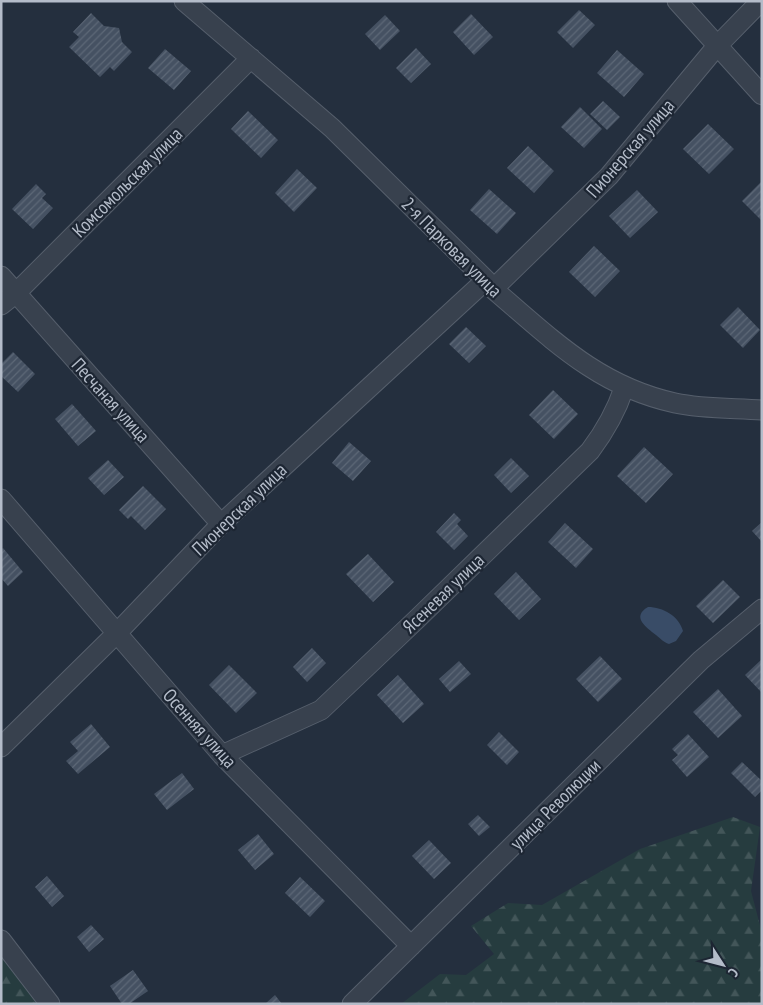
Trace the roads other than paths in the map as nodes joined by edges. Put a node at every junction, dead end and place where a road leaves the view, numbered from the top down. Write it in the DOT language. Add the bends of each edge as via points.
graph roads {
  1 [pos="184,1"];
  2 [pos="677,1"];
  3 [pos="761,1"];
  4 [pos="717,46"];
  5 [pos="251,58"];
  6 [pos="762,95"];
  7 [pos="1,276"];
  8 [pos="490,285"];
  9 [pos="16,293"];
  10 [pos="1,305"];
  11 [pos="624,388"];
  12 [pos="762,410"];
  13 [pos="1,499"];
  14 [pos="221,524"];
  15 [pos="762,609"];
  16 [pos="117,633"];
  17 [pos="1,747"];
  18 [pos="222,755"];
  19 [pos="1,940"];
  20 [pos="411,946"];
  21 [pos="50,1004"];
  22 [pos="352,1004"];
  1 -- 5 [label="street, 2-я Парковая улица"];
  2 -- 4 [label="street"];
  3 -- 4 [label="street, Пионерская улица"];
  4 -- 6 [label="street"];
  4 -- 8 [label="street, Пионерская улица" via="609,176"];
  5 -- 8 [label="street, 2-я Парковая улица" via="332,128"];
  5 -- 9 [label="street, Комсомольская улица"];
  7 -- 9 [label="street, Песчаная улица"];
  8 -- 11 [label="street, 2-я Парковая улица" via="580,361"];
  8 -- 14 [label="street, Пионерская улица"];
  9 -- 10 [label="street, Комсомольская улица"];
  9 -- 14 [label="street, Песчаная улица"];
  11 -- 12 [label="street, 2-я Парковая улица" via="676,404"];
  11 -- 18 [label="street, Ясеневая улица" via="606,429 590,451 321,710"];
  13 -- 16 [label="street, Осенняя улица"];
  14 -- 16 [label="street, Пионерская улица"];
  15 -- 20 [label="street, улица Революции" via="701,660"];
  16 -- 17 [label="street, Пионерская улица"];
  16 -- 18 [label="street, Осенняя улица"];
  18 -- 20 [label="street, Осенняя улица"];
  19 -- 21 [label="street"];
  20 -- 22 [label="street, улица Революции"];
}
